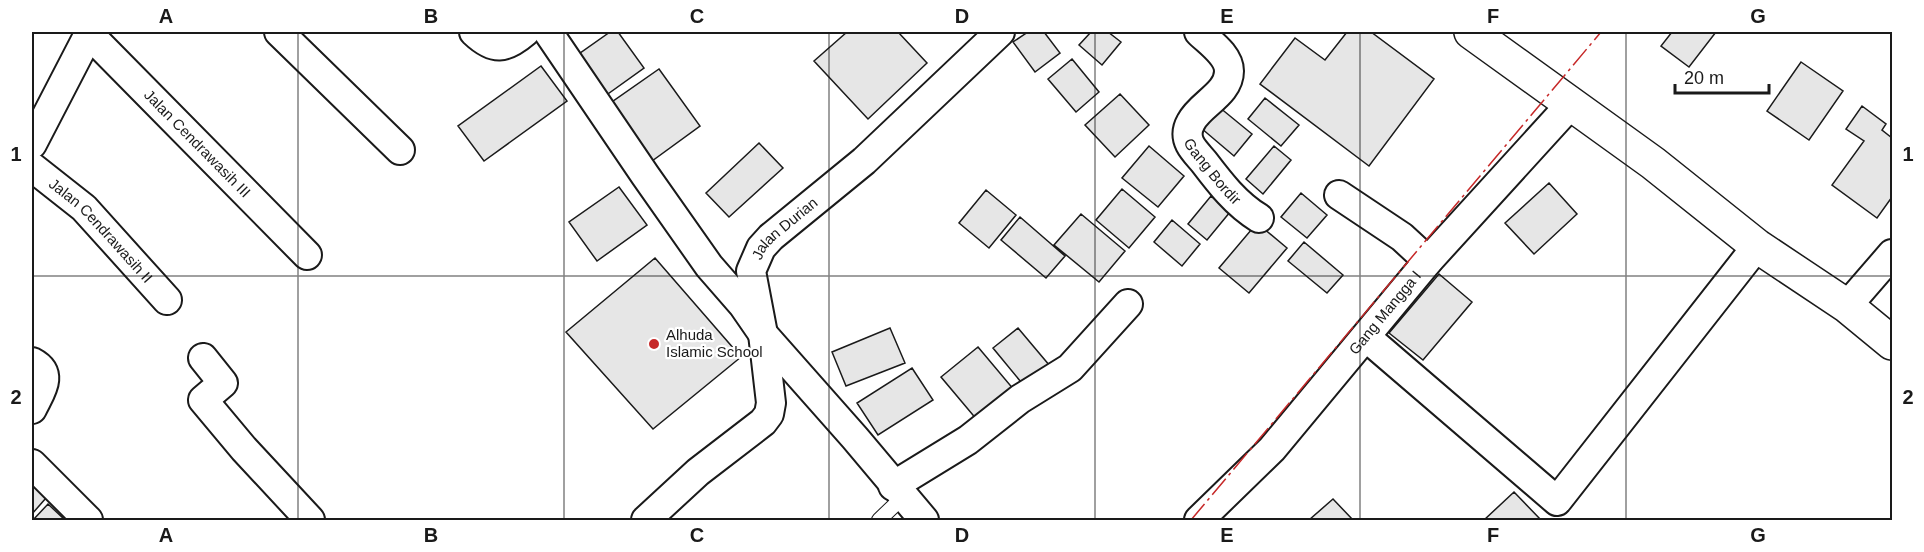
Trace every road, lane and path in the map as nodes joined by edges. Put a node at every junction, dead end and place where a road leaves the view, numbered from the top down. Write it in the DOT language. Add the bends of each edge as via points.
graph roads {
  1 [pos="279,32"];
  2 [pos="474,32"];
  3 [pos="525,32"];
  4 [pos="549,32"];
  5 [pos="1000,32"];
  6 [pos="1199,32"];
  7 [pos="1471,32"];
  8 [pos="90,33"];
  9 [pos="1571,104"];
  10 [pos="32,144"];
  11 [pos="400,150"];
  12 [pos="32,167"];
  13 [pos="1339,195"];
  14 [pos="1259,218"];
  15 [pos="1758,246"];
  16 [pos="1893,254"];
  17 [pos="307,255"];
  18 [pos="1428,261"];
  19 [pos="167,300"];
  20 [pos="1128,304"];
  21 [pos="1847,306"];
  22 [pos="763,334"];
  23 [pos="1365,337"];
  24 [pos="1893,343"];
  25 [pos="203,358"];
  26 [pos="35,364"];
  27 [pos="32,409"];
  28 [pos="32,464"];
  29 [pos="898,491"];
  30 [pos="88,520"];
  31 [pos="310,520"];
  32 [pos="646,520"];
  33 [pos="879,520"];
  34 [pos="924,520"];
  35 [pos="1199,520"];
  1 -- 11 [label="street"];
  2 -- 3 [label="street" via="498,46 506,46"];
  4 -- 22 [label="street" via="697,248"];
  5 -- 22 [label="street, Jalan Durian" via="864,161 761,248 751,271"];
  6 -- 14 [label="street, Gang Bordir" via="1222,54 1229,73 1222,90 1191,120 1187,134 1190,145 1232,197"];
  7 -- 9 [label="street"];
  8 -- 10 [label="street"];
  8 -- 17 [label="street, Jalan Cendrawasih III"];
  9 -- 15 [label="street"];
  9 -- 18 [label="street, Gang Mangga I"];
  12 -- 19 [label="street, Jalan Cendrawasih II" via="84,208"];
  13 -- 18 [label="street" via="1401,237"];
  15 -- 21 [label="street"];
  15 -- 23 [label="street" via="1557,501"];
  16 -- 21 [label="street"];
  18 -- 23 [label="street, Gang Mangga I"];
  20 -- 29 [label="street" via="1070,368 1020,399"];
  21 -- 24 [label="street"];
  22 -- 29 [label="street"];
  22 -- 32 [label="street, Jalan Durian" via="769,414"];
  23 -- 35 [label="street, Gang Mangga I" via="1272,448"];
  25 -- 31 [label="street" via="223,383 203,400"];
  26 -- 27 [label="street" via="44,374 44,384"];
  28 -- 30 [label="street"];
  29 -- 33 [label="lane"];
  29 -- 34 [label="street"];
}
